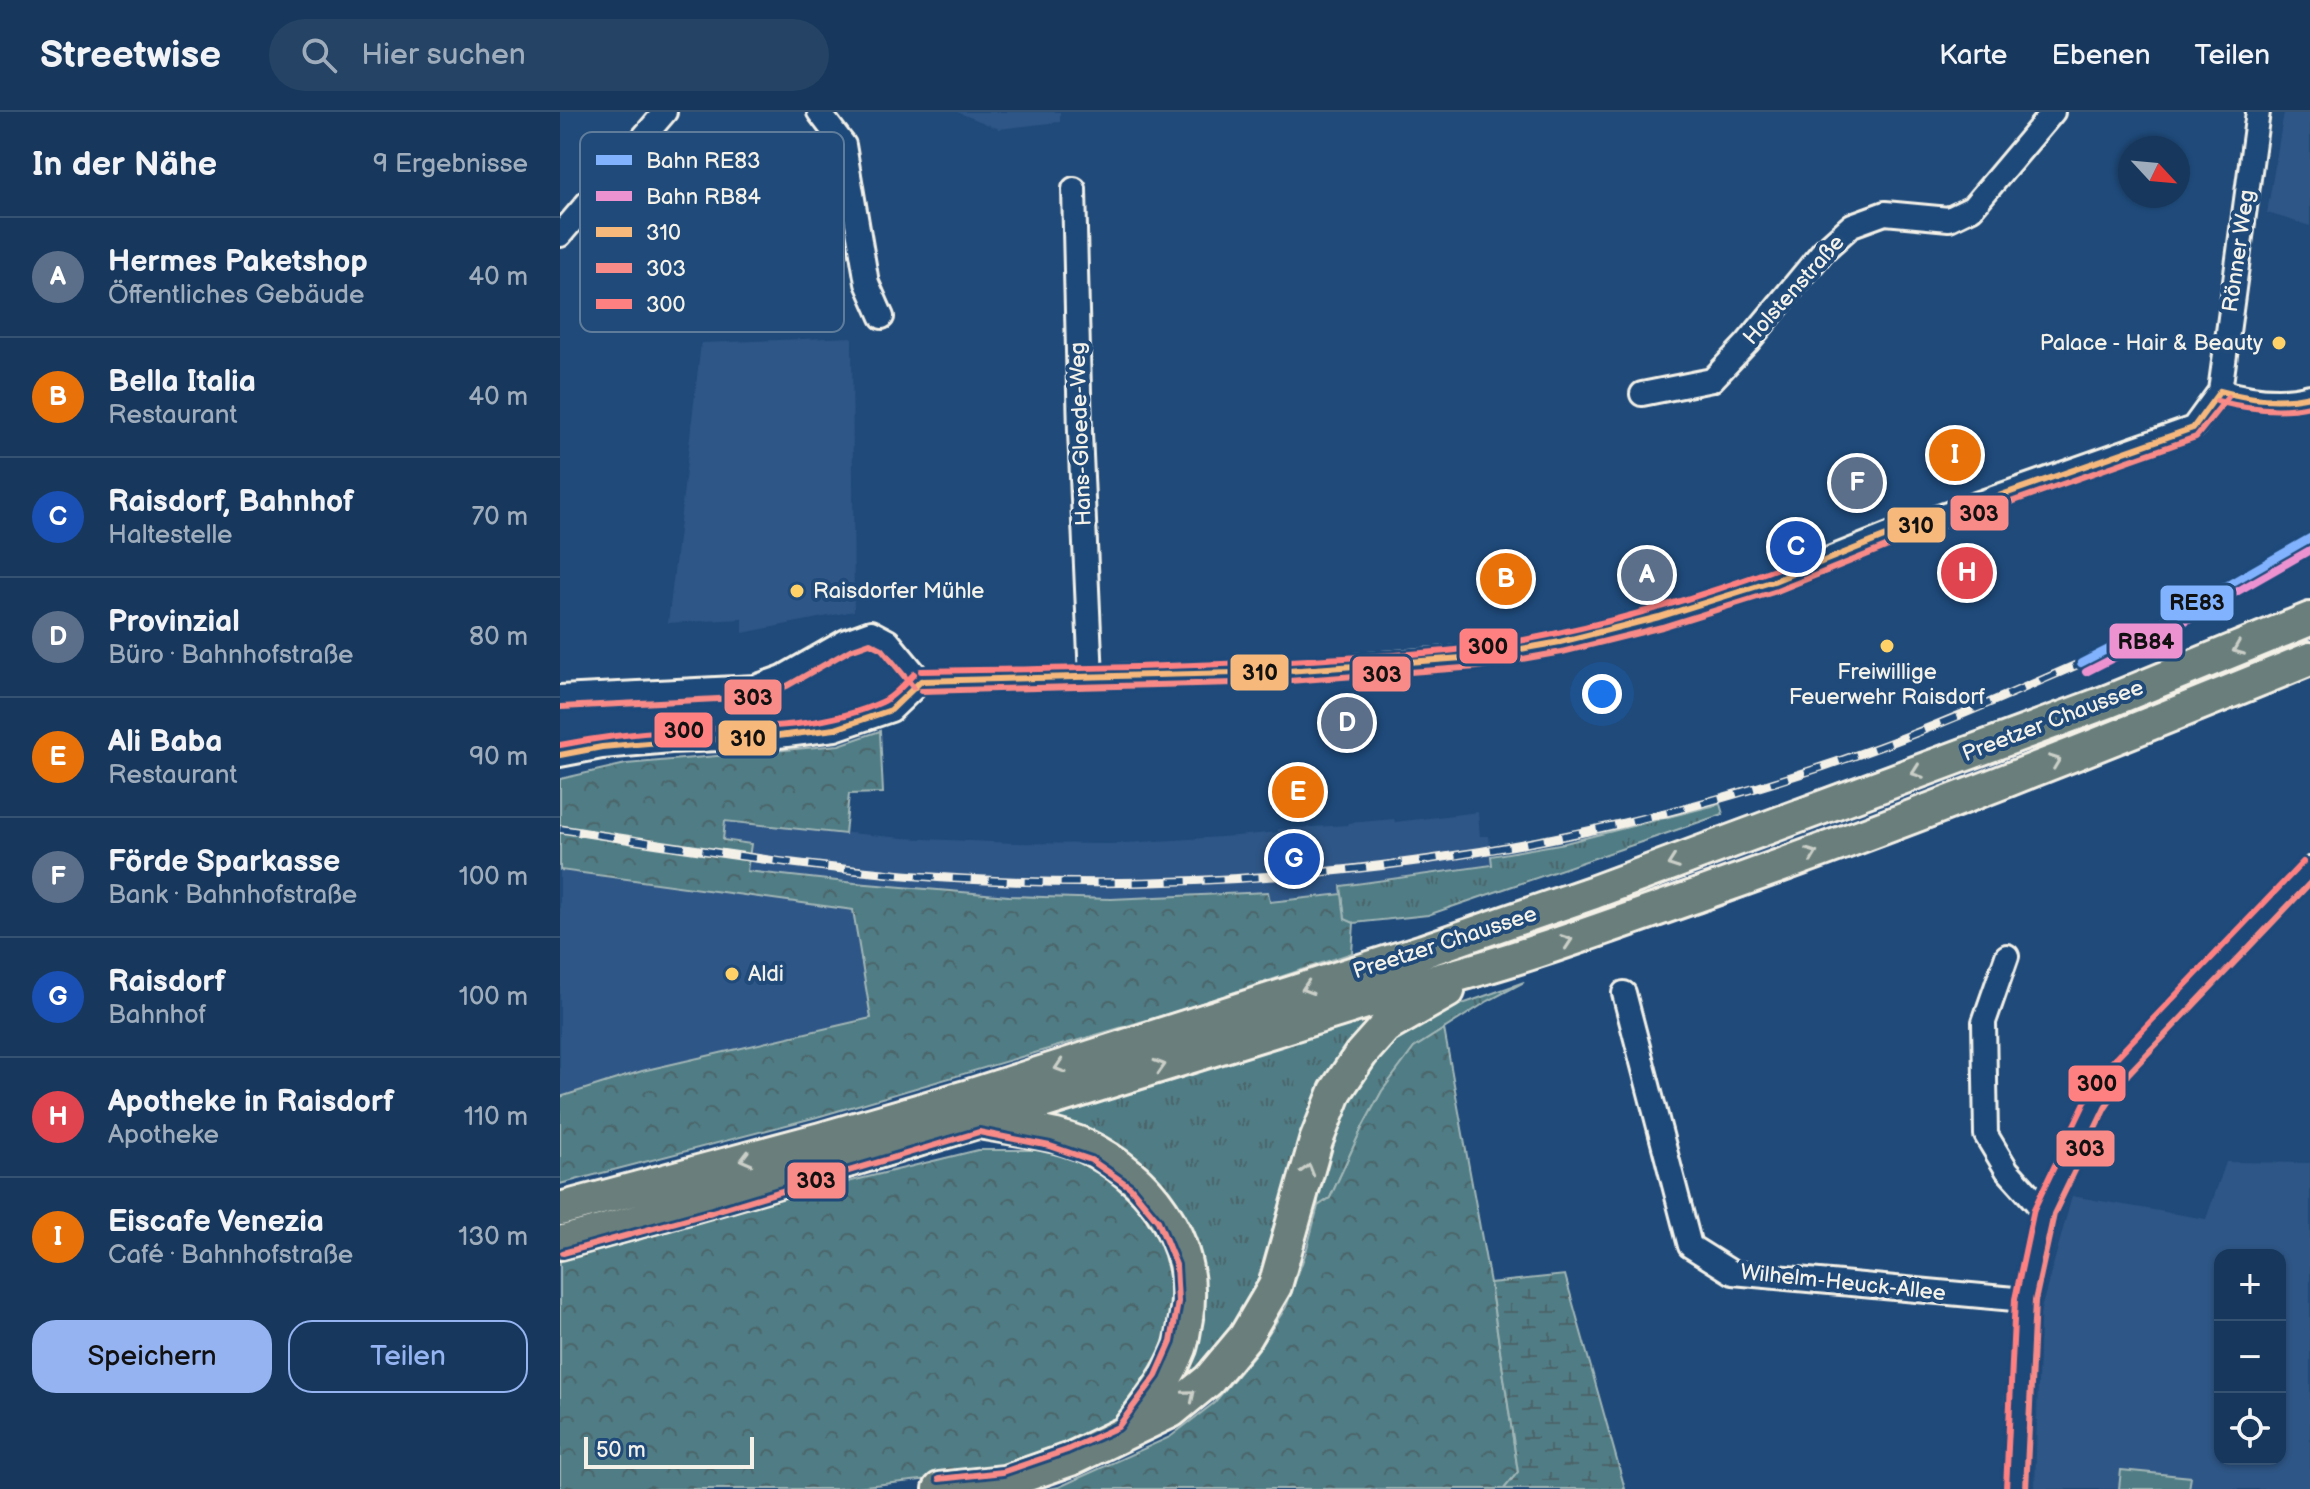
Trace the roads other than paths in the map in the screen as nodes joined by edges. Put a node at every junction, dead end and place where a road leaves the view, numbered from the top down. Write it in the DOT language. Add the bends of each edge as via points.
graph roads {
  1 [pos="665,112"];
  2 [pos="819,112"];
  3 [pos="2053,112"];
  4 [pos="2258,112"];
  5 [pos="648,132"];
  6 [pos="834,132"];
  7 [pos="844,145"];
  8 [pos="1074,189"];
  9 [pos="580,212"];
  10 [pos="560,235"];
  11 [pos="882,317"];
  12 [pos="2220,391"];
  13 [pos="1642,394"];
  14 [pos="2310,396"];
  15 [pos="2310,619"];
  16 [pos="2310,659"];
  17 [pos="1091,678"];
  18 [pos="921,681"];
  19 [pos="560,697"];
  20 [pos="560,755"];
  21 [pos="2310,869"];
  22 [pos="2007,956"];
  23 [pos="1493,966"];
  24 [pos="1624,993"];
  25 [pos="978,1122"];
  26 [pos="560,1209"];
  27 [pos="2044,1211"];
  28 [pos="560,1243"];
  29 [pos="2025,1300"];
  30 [pos="1124,1435"];
  31 [pos="940,1489"];
  32 [pos="2016,1489"];
  1 -- 5 [label="street"];
  2 -- 6 [label="street"];
  3 -- 13 [label="street, Holstenstraße" via="1972,208 1949,219 1885,213 1852,225 1823,251 1712,380"];
  4 -- 12 [label="street, Rönner Weg"];
  7 -- 11 [label="street" via="867,283"];
  8 -- 17 [label="street, Hans-Gloede-Weg"];
  9 -- 10 [label="street"];
  12 -- 14 [label="street" via="2278,400"];
  12 -- 17 [label="street" via="2193,428 1899,531 1774,581 1659,617 1476,657"];
  15 -- 26 [label="highway, Preetzer Chaussee, one-way" via="2080,712 1423,951 969,1096"];
  23 -- 16 [label="highway, Preetzer Chaussee, one-way" via="1784,865"];
  17 -- 18 [label="street"];
  18 -- 19 [label="street" via="888,641 871,632 755,687"];
  18 -- 20 [label="street" via="891,710 835,729 602,747"];
  21 -- 27 [label="street" via="2120,1068 2096,1103"];
  22 -- 27 [label="street" via="1984,1022 1986,1135 2007,1170"];
  25 -- 23 [label="highway, Preetzer Chaussee, one-way"];
  30 -- 23 [label="highway, one-way" via="1171,1411 1209,1380 1245,1337 1275,1286 1316,1141 1336,1091 1361,1054 1385,1027"];
  24 -- 29 [label="street, Wilhelm-Heuck-Allee" via="1690,1246 1733,1273"];
  25 -- 28 [label="highway, Preetzer Chaussee"];
  25 -- 30 [label="highway" via="1053,1136 1096,1151 1137,1180 1167,1216 1186,1263 1188,1303 1181,1345 1165,1381"];
  27 -- 29 [label="street"];
  29 -- 32 [label="street"];
  30 -- 31 [label="highway" via="1005,1482"];
}
